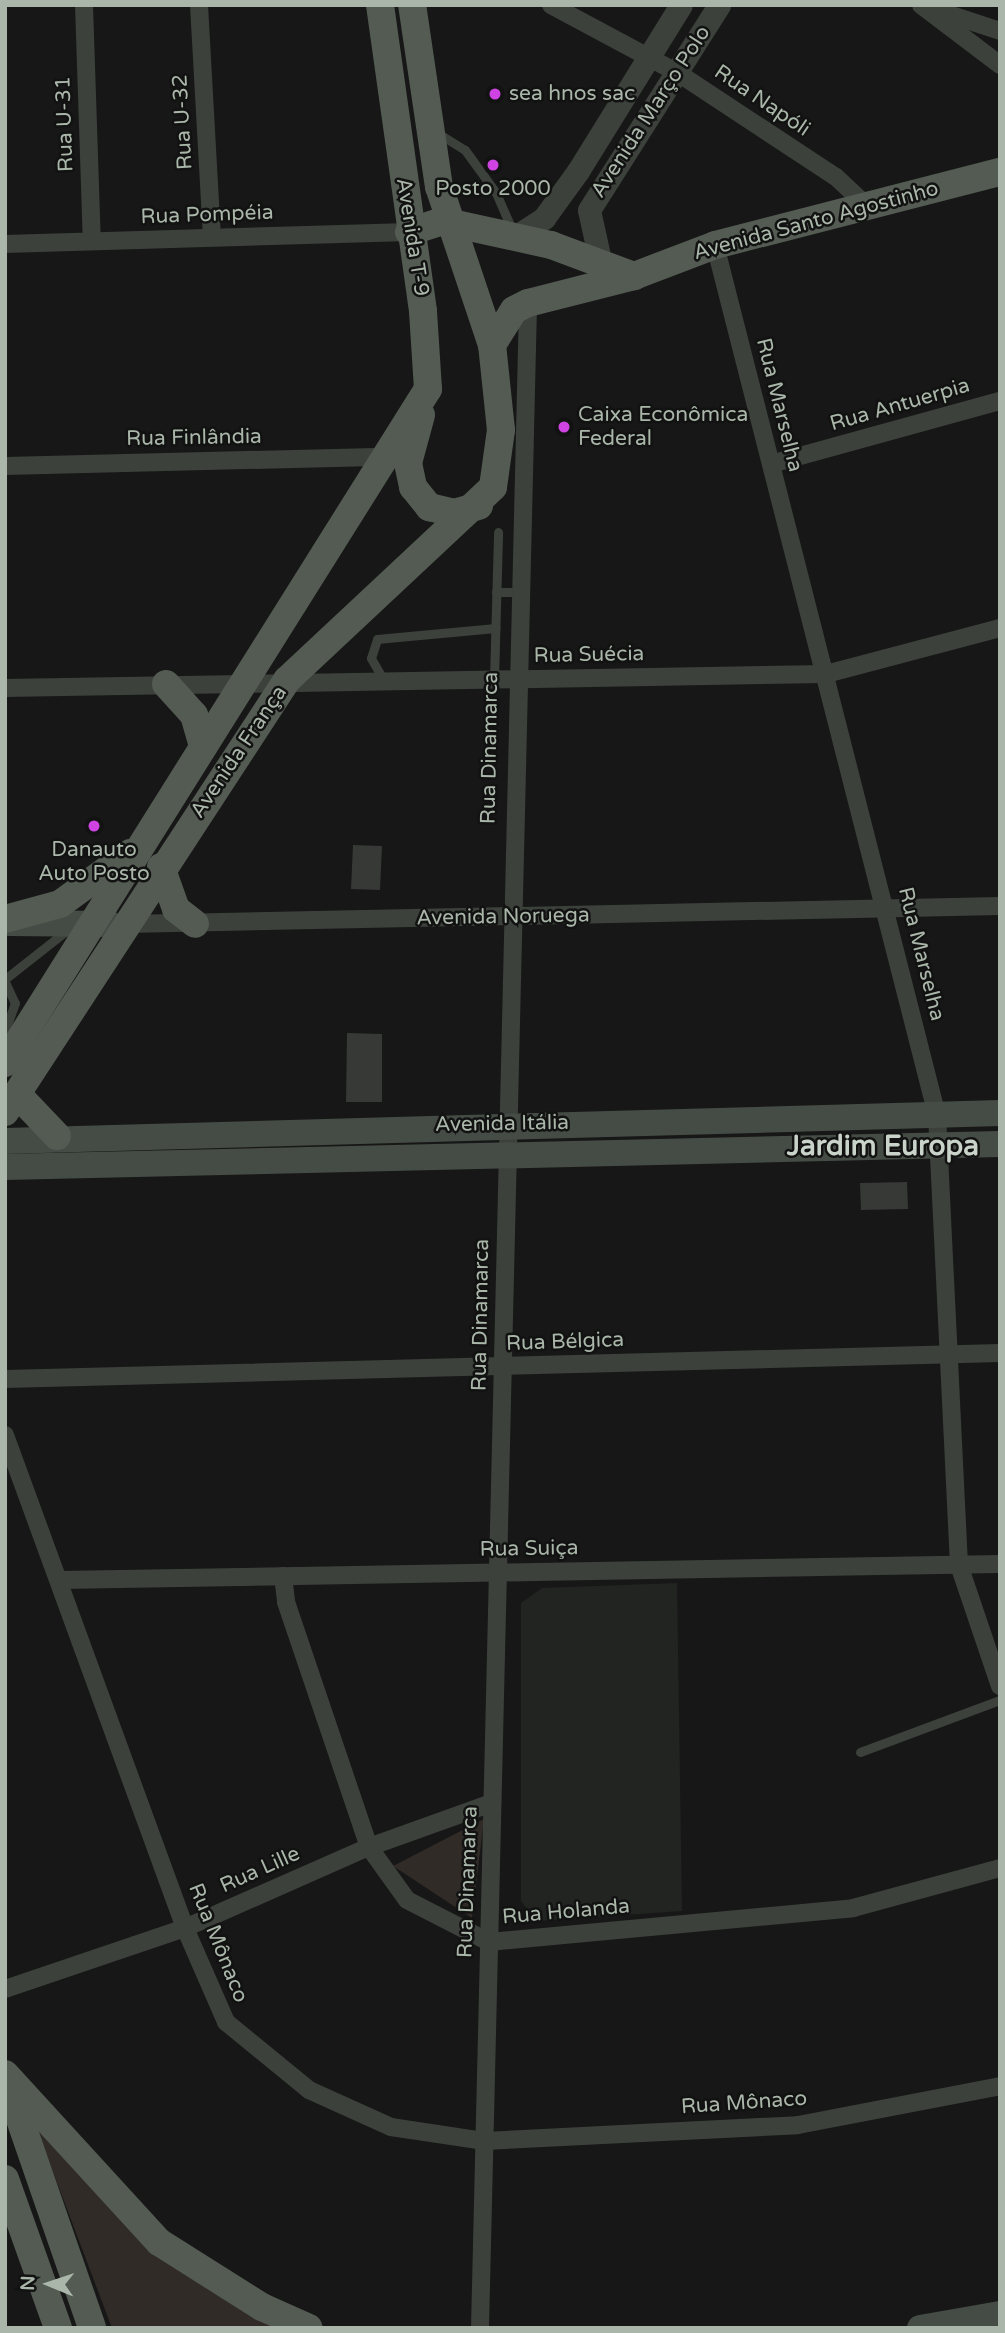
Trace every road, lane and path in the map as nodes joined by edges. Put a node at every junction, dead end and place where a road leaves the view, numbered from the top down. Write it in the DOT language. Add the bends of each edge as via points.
graph roads {
  1 [pos="84,5"];
  2 [pos="199,5"];
  3 [pos="380,5"];
  4 [pos="412,5"];
  5 [pos="551,5"];
  6 [pos="681,5"];
  7 [pos="719,5"];
  8 [pos="922,5"];
  9 [pos="1000,31"];
  10 [pos="649,57"];
  11 [pos="1000,65"];
  12 [pos="678,73"];
  13 [pos="426,127"];
  14 [pos="1000,172"];
  15 [pos="867,206"];
  16 [pos="454,228"];
  17 [pos="409,232"];
  18 [pos="212,237"];
  19 [pos="515,237"];
  20 [pos="92,241"];
  21 [pos="5,244"];
  22 [pos="715,245"];
  23 [pos="600,260"];
  24 [pos="634,276"];
  25 [pos="528,303"];
  26 [pos="492,345"];
  27 [pos="428,389"];
  28 [pos="1000,401"];
  29 [pos="385,457"];
  30 [pos="771,464"];
  31 [pos="5,466"];
  32 [pos="479,506"];
  33 [pos="498,532"];
  34 [pos="496,592"];
  35 [pos="517,592"];
  36 [pos="495,628"];
  37 [pos="1000,628"];
  38 [pos="826,674"];
  39 [pos="383,679"];
  40 [pos="494,679"];
  41 [pos="514,679"];
  42 [pos="287,680"];
  43 [pos="243,681"];
  44 [pos="166,684"];
  45 [pos="5,688"];
  46 [pos="203,747"];
  47 [pos="149,838"];
  48 [pos="161,867"];
  49 [pos="1000,906"];
  50 [pos="887,908"];
  51 [pos="510,917"];
  52 [pos="5,921"];
  53 [pos="86,923"];
  54 [pos="126,924"];
  55 [pos="195,924"];
  56 [pos="5,981"];
  57 [pos="5,1031"];
  58 [pos="5,1063"];
  59 [pos="11,1103"];
  60 [pos="1000,1113"];
  61 [pos="937,1115"];
  62 [pos="508,1124"];
  63 [pos="57,1136"];
  64 [pos="5,1141"];
  65 [pos="1000,1144"];
  66 [pos="939,1145"];
  67 [pos="507,1153"];
  68 [pos="5,1167"];
  69 [pos="952,1353"];
  70 [pos="1000,1353"];
  71 [pos="503,1366"];
  72 [pos="5,1379"];
  73 [pos="5,1435"];
  74 [pos="1000,1564"];
  75 [pos="959,1565"];
  76 [pos="498,1572"];
  77 [pos="283,1576"];
  78 [pos="59,1580"];
  79 [pos="1000,1686"];
  80 [pos="1000,1700"];
  81 [pos="860,1752"];
  82 [pos="492,1803"];
  83 [pos="369,1847"];
  84 [pos="1000,1868"];
  85 [pos="185,1928"];
  86 [pos="489,1942"];
  87 [pos="5,1989"];
  88 [pos="5,2076"];
  89 [pos="1000,2086"];
  90 [pos="485,2141"];
  91 [pos="5,2179"];
  92 [pos="1000,2314"];
  93 [pos="58,2328"];
  94 [pos="92,2328"];
  95 [pos="310,2328"];
  96 [pos="480,2328"];
  97 [pos="920,2328"];
  1 -- 20 [label="street, Rua U-31"];
  2 -- 18 [label="street, Rua U-32"];
  3 -- 17 [label="main road, Avenida T-9"];
  4 -- 13 [label="main road, Avenida T-9"];
  5 -- 10 [label="street, Rua Napóli"];
  6 -- 10 [label="street, Avenida Março Polo"];
  7 -- 12 [label="street, Avenida Março Polo"];
  8 -- 9 [label="street"];
  8 -- 11 [label="street"];
  10 -- 12 [label="street, Rua Napóli"];
  10 -- 19 [label="street, Avenida Março Polo" via="544,218"];
  12 -- 15 [label="street, Rua Napóli" via="836,177"];
  12 -- 23 [label="street, Avenida Março Polo" via="589,210"];
  13 -- 16 [label="main road, Avenida T-9"];
  13 -- 19 [label="lane" via="465,150 496,193"];
  14 -- 15 [label="main road, Avenida Santo Agostinho"];
  15 -- 22 [label="main road, Avenida Santo Agostinho"];
  16 -- 17 [label="main road" via="431,220"];
  16 -- 19 [label="main road"];
  16 -- 26 [label="main road, Avenida T-9"];
  17 -- 18 [label="street, Rua Pompéia"];
  17 -- 27 [label="main road, Avenida T-9"];
  18 -- 20 [label="street, Rua Pompéia"];
  19 -- 23 [label="main road"];
  20 -- 21 [label="street, Rua Pompéia"];
  22 -- 24 [label="main road, Avenida Santo Agostinho"];
  22 -- 30 [label="street, Rua Marselha"];
  23 -- 24 [label="main road"];
  24 -- 25 [label="main road, Avenida Santo Agostinho"];
  25 -- 26 [label="main road, Avenida Santo Agostinho" via="514,310"];
  25 -- 35 [label="street, Rua Dinamarca"];
  26 -- 32 [label="main road, Avenida França" via="501,430 493,487"];
  27 -- 29 [label="main road"];
  27 -- 32 [label="main road" via="408,463 413,487 429,508 454,513"];
  28 -- 30 [label="street, Rua Antuerpia"];
  29 -- 31 [label="street, Rua Finlândia"];
  29 -- 43 [label="main road, Avenida França"];
  30 -- 38 [label="street, Rua Marselha"];
  32 -- 42 [label="main road, Avenida França"];
  33 -- 34 [label="lane"];
  34 -- 35 [label="lane"];
  34 -- 36 [label="lane"];
  35 -- 41 [label="street, Rua Dinamarca"];
  36 -- 39 [label="lane" via="377,639 372,658"];
  36 -- 40 [label="lane"];
  37 -- 38 [label="street, Rua Suécia"];
  38 -- 41 [label="street, Rua Suécia"];
  38 -- 50 [label="street, Rua Marselha"];
  39 -- 40 [label="street, Rua Suécia"];
  39 -- 42 [label="street, Rua Suécia"];
  40 -- 41 [label="street, Rua Suécia"];
  41 -- 51 [label="street, Rua Dinamarca"];
  42 -- 43 [label="street, Rua Suécia"];
  42 -- 48 [label="main road, Avenida França"];
  43 -- 44 [label="street, Rua Suécia"];
  43 -- 46 [label="main road, Avenida França"];
  44 -- 45 [label="street, Rua Suécia"];
  44 -- 46 [label="main road" via="194,715"];
  46 -- 47 [label="main road, Avenida França"];
  47 -- 52 [label="main road" via="85,891"];
  47 -- 53 [label="main road, Avenida França"];
  48 -- 54 [label="main road, Avenida França"];
  48 -- 55 [label="main road" via="176,909"];
  49 -- 50 [label="street, Avenida Noruega"];
  50 -- 51 [label="street, Avenida Noruega"];
  50 -- 61 [label="street, Rua Marselha"];
  51 -- 55 [label="street, Avenida Noruega"];
  51 -- 62 [label="street, Rua Dinamarca"];
  52 -- 53 [label="main road, Avenida Noruega"];
  53 -- 54 [label="main road, Avenida Noruega"];
  53 -- 56 [label="lane"];
  53 -- 58 [label="main road, Avenida França"];
  54 -- 55 [label="street, Avenida Noruega"];
  54 -- 59 [label="main road, Avenida França"];
  56 -- 57 [label="lane" via="15,1003"];
  59 -- 63 [label="main road"];
  60 -- 61 [label="main road, Avenida Itália"];
  61 -- 62 [label="main road, Avenida Itália"];
  61 -- 66 [label="street, Rua Marselha"];
  62 -- 63 [label="main road, Avenida Itália"];
  62 -- 67 [label="street, Rua Dinamarca"];
  63 -- 64 [label="main road, Avenida Itália"];
  65 -- 66 [label="main road, Avenida Itália"];
  66 -- 67 [label="main road, Avenida Itália"];
  66 -- 69 [label="street, Rua Marselha"];
  67 -- 68 [label="main road, Avenida Itália"];
  67 -- 71 [label="street, Rua Dinamarca"];
  69 -- 70 [label="street, Rua Bélgica"];
  69 -- 71 [label="street, Rua Bélgica"];
  69 -- 75 [label="street, Rua Marselha"];
  71 -- 72 [label="street, Rua Bélgica"];
  71 -- 76 [label="street, Rua Dinamarca"];
  73 -- 78 [label="street, Rua Mônaco"];
  74 -- 75 [label="street, Rua Suiça"];
  75 -- 76 [label="street, Rua Suiça"];
  75 -- 79 [label="street, Rua Marselha"];
  76 -- 77 [label="street, Rua Suiça"];
  76 -- 82 [label="street, Rua Dinamarca"];
  77 -- 78 [label="street, Rua Suiça"];
  77 -- 83 [label="street, Rua Holanda" via="286,1602"];
  78 -- 85 [label="street, Rua Mônaco"];
  80 -- 81 [label="lane"];
  82 -- 83 [label="street, Rua Lille"];
  82 -- 86 [label="street, Rua Dinamarca"];
  83 -- 85 [label="street, Rua Lille"];
  83 -- 86 [label="street, Rua Holanda" via="407,1900"];
  84 -- 86 [label="street, Rua Holanda" via="853,1908"];
  85 -- 87 [label="street, Rua Lille"];
  85 -- 90 [label="street, Rua Mônaco" via="226,2022 309,2090 391,2127"];
  86 -- 90 [label="street, Rua Dinamarca"];
  88 -- 94 [label="main road"];
  88 -- 95 [label="main road" via="159,2242 262,2307"];
  89 -- 90 [label="street, Rua Mônaco" via="798,2125"];
  90 -- 96 [label="street, Rua Dinamarca"];
  91 -- 93 [label="main road"];
  92 -- 97 [label="main road"];
}
